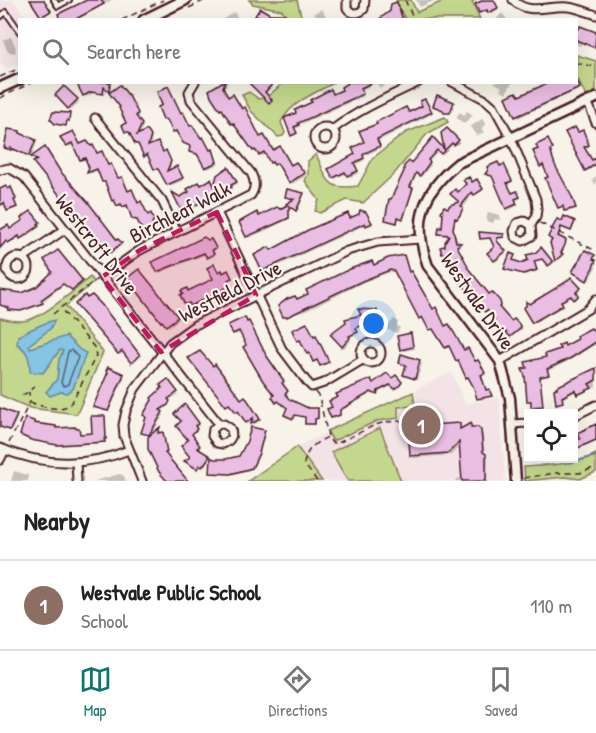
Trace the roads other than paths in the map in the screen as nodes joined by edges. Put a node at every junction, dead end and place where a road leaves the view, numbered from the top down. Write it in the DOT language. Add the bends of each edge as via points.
graph roads {
  1 [pos="54,0"];
  2 [pos="69,0"];
  3 [pos="185,0"];
  4 [pos="347,0"];
  5 [pos="365,0"];
  6 [pos="513,0"];
  7 [pos="596,15"];
  8 [pos="0,17"];
  9 [pos="148,18"];
  10 [pos="18,29"];
  11 [pos="18,79"];
  12 [pos="1,83"];
  13 [pos="194,84"];
  14 [pos="415,84"];
  15 [pos="456,84"];
  16 [pos="592,100"];
  17 [pos="95,118"];
  18 [pos="596,123"];
  19 [pos="332,130"];
  20 [pos="511,138"];
  21 [pos="0,170"];
  22 [pos="217,212"];
  23 [pos="533,222"];
  24 [pos="64,230"];
  25 [pos="177,232"];
  26 [pos="421,238"];
  27 [pos="23,258"];
  28 [pos="102,277"];
  29 [pos="256,295"];
  30 [pos="596,299"];
  31 [pos="161,352"];
  32 [pos="364,359"];
  33 [pos="500,361"];
  34 [pos="596,405"];
  35 [pos="578,414"];
  36 [pos="524,423"];
  37 [pos="219,424"];
  38 [pos="512,424"];
  39 [pos="2,449"];
  40 [pos="129,450"];
  41 [pos="0,460"];
  42 [pos="76,462"];
  43 [pos="520,480"];
  44 [pos="77,481"];
  45 [pos="142,481"];
  1 -- 2 [label="lane" via="58,6"];
  3 -- 9 [label="main road"];
  4 -- 5 [label="street" via="347,8 354,13 364,9"];
  6 -- 7 [label="street" via="530,10 568,7"];
  8 -- 10 [label="lane" via="6,12"];
  11 -- 12 [label="main road"];
  13 -- 22 [label="street, Birchleaf Walk" via="189,92 191,100 254,179 251,195"];
  14 -- 19 [label="street"];
  15 -- 20 [label="street" via="494,107"];
  16 -- 18 [label="street"];
  16 -- 20 [label="street, Westvale Drive"];
  17 -- 25 [label="street" via="162,201"];
  20 -- 23 [label="street" via="536,199"];
  20 -- 26 [label="street, Westvale Drive" via="458,163 442,176 427,198"];
  21 -- 24 [label="street, Westcroft Drive" via="9,168 24,177"];
  22 -- 25 [label="street, Birchleaf Walk"];
  22 -- 29 [label="street"];
  24 -- 27 [label="street"];
  24 -- 28 [label="street, Westcroft Drive"];
  25 -- 28 [label="street, Birchleaf Walk" via="140,250"];
  26 -- 29 [label="street, Westfield Drive" via="378,242 347,251"];
  26 -- 33 [label="street, Westvale Drive" via="422,250 435,278"];
  28 -- 31 [label="street, Westcroft Drive"];
  29 -- 31 [label="street, Westfield Drive" via="195,325"];
  29 -- 32 [label="street" via="282,349 312,387"];
  30 -- 33 [label="street" via="588,309"];
  31 -- 37 [label="street, Westcroft Drive"];
  31 -- 40 [label="street, Westfield Drive" via="135,389 126,411 123,425"];
  33 -- 38 [label="street, Westvale Drive"];
  34 -- 35 [label="street"];
  36 -- 38 [label="street"];
  38 -- 43 [label="street, Westvale Drive"];
  39 -- 41 [label="street"];
  39 -- 42 [label="street" via="42,461"];
  40 -- 42 [label="street" via="105,459"];
  40 -- 45 [label="street, Westfield Drive"];
  42 -- 44 [label="street"];
}
